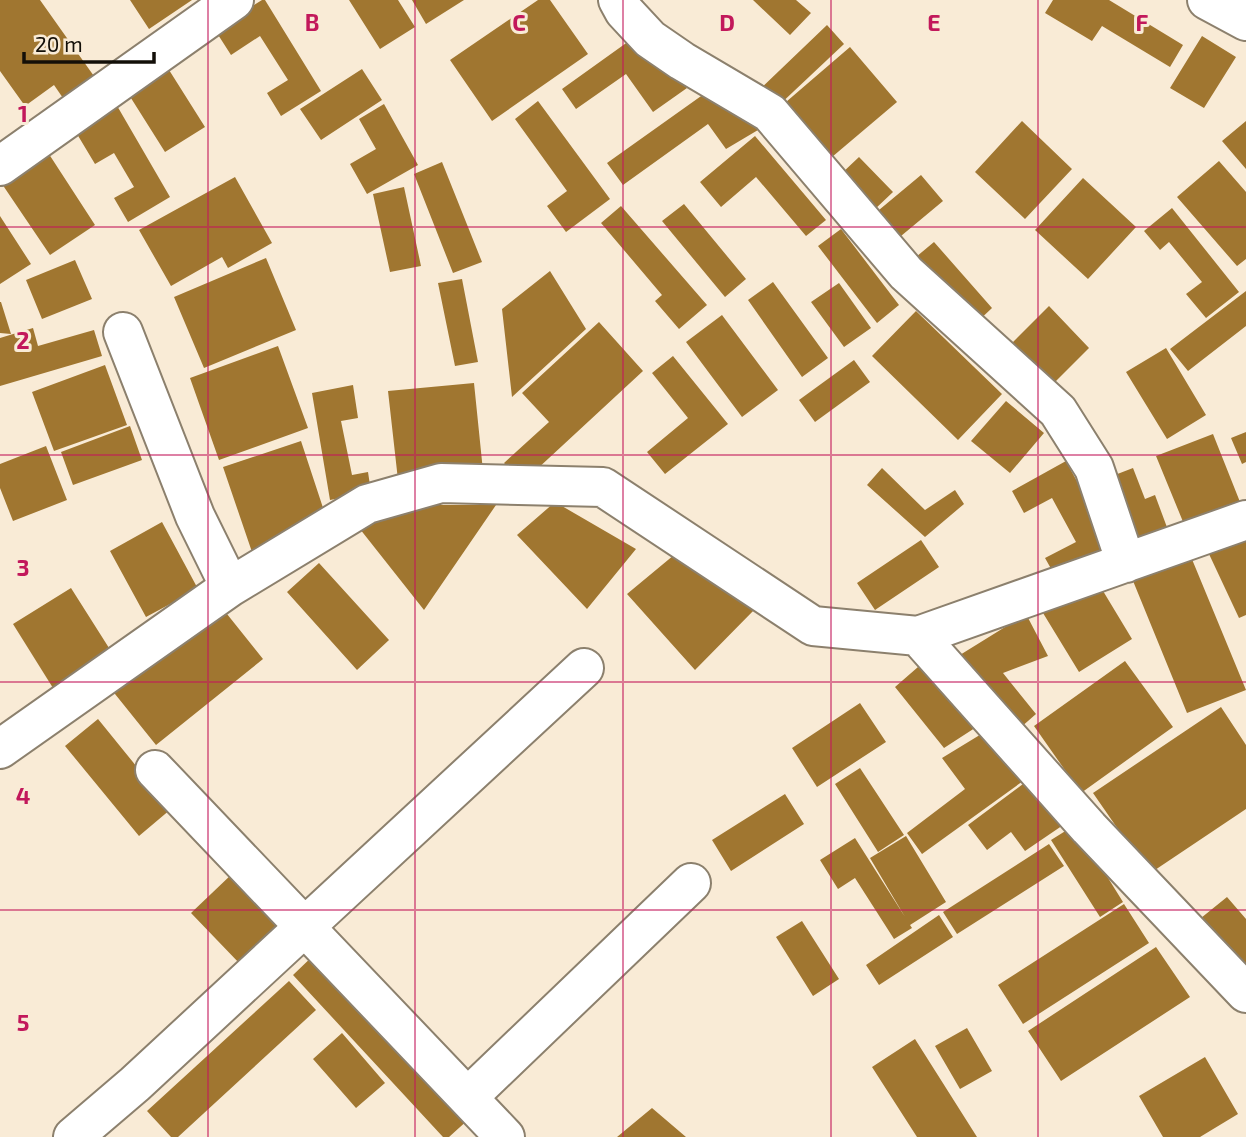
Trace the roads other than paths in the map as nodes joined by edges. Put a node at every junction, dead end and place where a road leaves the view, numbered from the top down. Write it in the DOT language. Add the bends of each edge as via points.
graph roads {
  1 [pos="234,0"];
  2 [pos="1208,0"];
  3 [pos="626,4"];
  4 [pos="1246,21"];
  5 [pos="0,166"];
  6 [pos="123,332"];
  7 [pos="1246,520"];
  8 [pos="1126,563"];
  9 [pos="230,587"];
  10 [pos="918,636"];
  11 [pos="584,668"];
  12 [pos="0,749"];
  13 [pos="155,770"];
  14 [pos="691,883"];
  15 [pos="305,926"];
  16 [pos="1246,993"];
  17 [pos="468,1097"];
  18 [pos="73,1137"];
  19 [pos="505,1137"];
  1 -- 5 [label="street"];
  2 -- 4 [label="street"];
  3 -- 8 [label="street" via="650,39 771,113 906,273 1058,411 1094,468"];
  6 -- 9 [label="street" via="195,516"];
  7 -- 8 [label="street"];
  8 -- 10 [label="street"];
  9 -- 10 [label="street" via="367,504 441,483 603,487 813,626"];
  9 -- 12 [label="street"];
  10 -- 16 [label="street" via="1089,828"];
  11 -- 15 [label="street"];
  13 -- 15 [label="street"];
  14 -- 17 [label="street"];
  15 -- 17 [label="street"];
  15 -- 18 [label="street"];
  17 -- 19 [label="street"];
}
